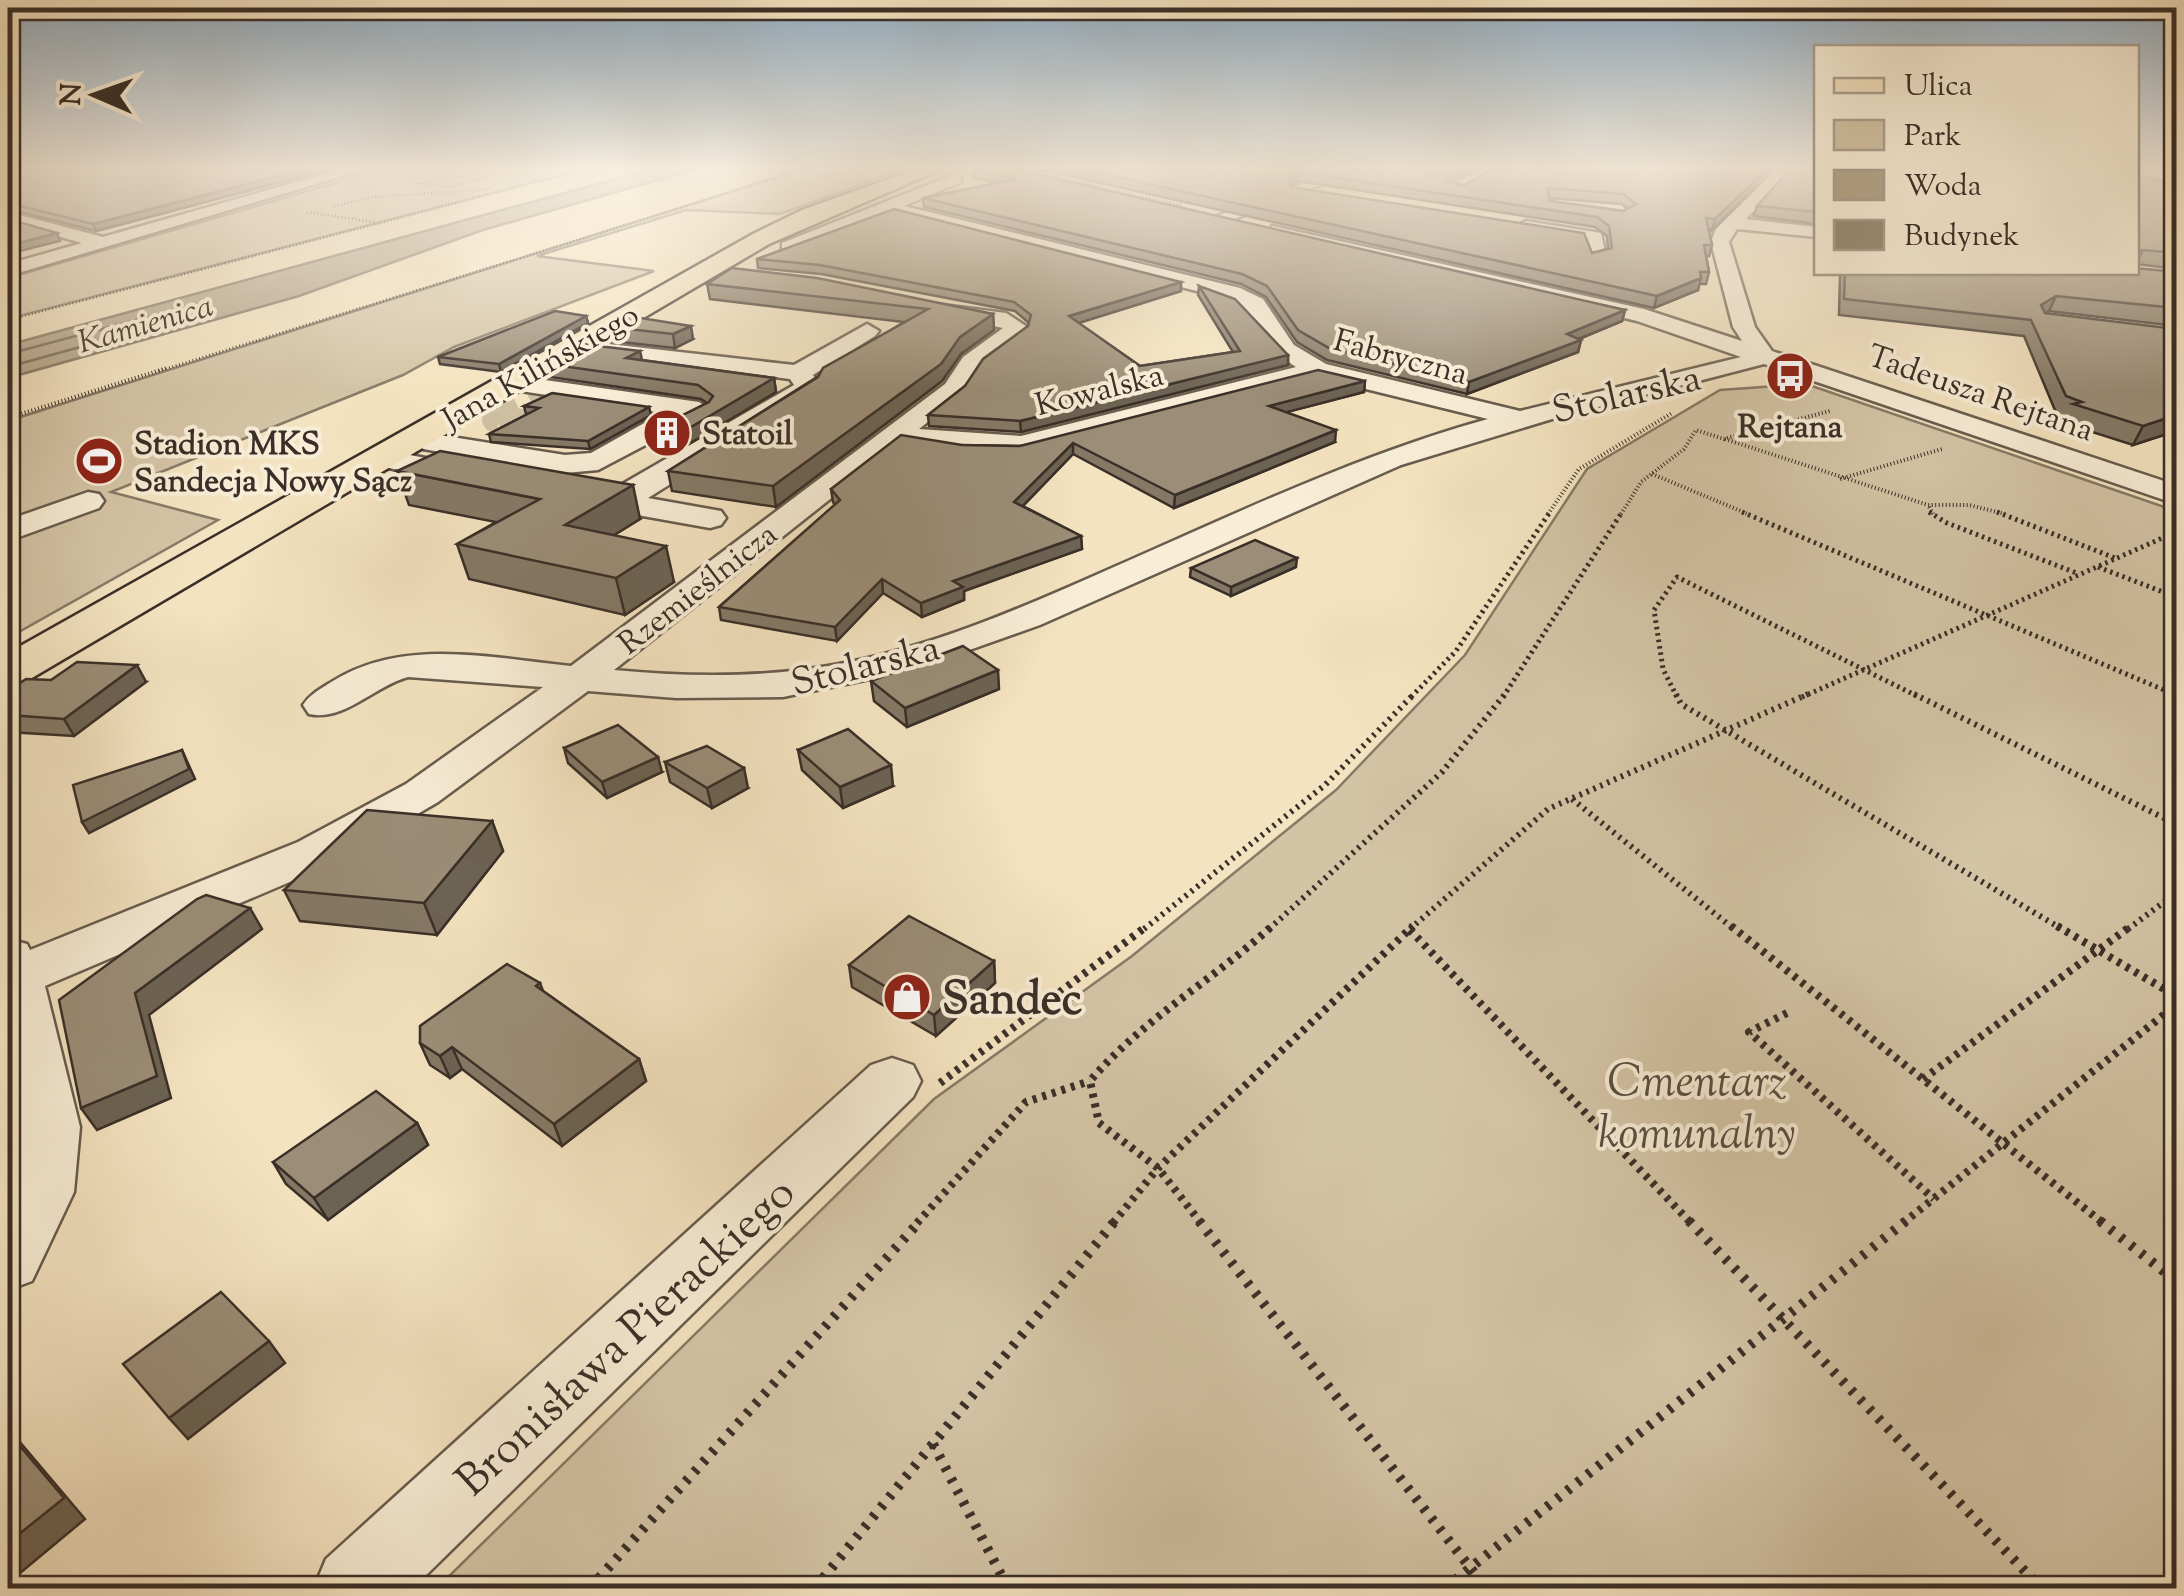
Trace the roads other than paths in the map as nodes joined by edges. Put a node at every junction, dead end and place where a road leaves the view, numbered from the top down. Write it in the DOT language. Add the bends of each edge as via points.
graph roads {
  1 [pos="102,242"];
  2 [pos="759,242"];
  3 [pos="802,242"];
  4 [pos="1034,242"];
  5 [pos="1155,242"];
  6 [pos="1329,242"];
  7 [pos="1594,242"];
  8 [pos="1720,242"];
  9 [pos="789,248"];
  10 [pos="1596,256"];
  11 [pos="1106,260"];
  12 [pos="8,270"];
  13 [pos="708,270"];
  14 [pos="754,273"];
  15 [pos="919,304"];
  16 [pos="1740,310"];
  17 [pos="1644,316"];
  18 [pos="868,332"];
  19 [pos="578,344"];
  20 [pos="1763,355"];
  21 [pos="1317,369"];
  22 [pos="798,373"];
  23 [pos="503,401"];
  24 [pos="1518,419"];
  25 [pos="896,434"];
  26 [pos="413,448"];
  27 [pos="47,487"];
  28 [pos="2176,495"];
  29 [pos="88,501"];
  30 [pos="8,502"];
  31 [pos="620,502"];
  32 [pos="710,518"];
  33 [pos="8,531"];
  34 [pos="8,672"];
  35 [pos="579,677"];
  36 [pos="323,705"];
  37 [pos="12,967"];
  38 [pos="913,1085"];
  39 [pos="8,1260"];
  40 [pos="355,1588"];
  1 -- 12 [label="street"];
  2 -- 13 [label="main road, Jana Kilińskiego"];
  3 -- 9 [label="street"];
  4 -- 11 [label="street, Fabryczna"];
  5 -- 11 [label="street"];
  6 -- 17 [label="street"];
  7 -- 10 [label="street"];
  8 -- 16 [label="street"];
  11 -- 21 [label="street, Fabryczna" via="1255,304 1286,350"];
  13 -- 14 [label="street"];
  13 -- 19 [label="main road, Jana Kilińskiego"];
  15 -- 25 [label="street, Rzemieślnicza" via="1018,328"];
  16 -- 17 [label="street"];
  16 -- 20 [label="street"];
  17 -- 20 [label="street, Tadeusza Rejtana"];
  18 -- 22 [label="street"];
  19 -- 22 [label="street"];
  19 -- 23 [label="main road, Jana Kilińskiego"];
  20 -- 24 [label="street, Stolarska"];
  20 -- 28 [label="street, Tadeusza Rejtana"];
  21 -- 24 [label="street, Fabryczna"];
  21 -- 25 [label="street, Kowalska" via="1021,445"];
  22 -- 31 [label="street" via="809,387"];
  23 -- 26 [label="main road, Jana Kilińskiego"];
  23 -- 26 [label="street" via="699,410 598,461 564,464"];
  24 -- 35 [label="street, Stolarska" via="1345,477 897,664 777,686"];
  25 -- 35 [label="street, Rzemieślnicza"];
  26 -- 31 [label="street"];
  26 -- 34 [label="main road, Jana Kilińskiego"];
  27 -- 30 [label="street"];
  29 -- 33 [label="street"];
  31 -- 32 [label="street"];
  35 -- 36 [label="street, Rzemieślnicza" via="407,665 372,674"];
  35 -- 37 [label="street" via="479,755 314,853"];
  37 -- 39 [label="street" via="50,1127 42,1192"];
  38 -- 40 [label="street, Bronisława Pierackiego"];
}
